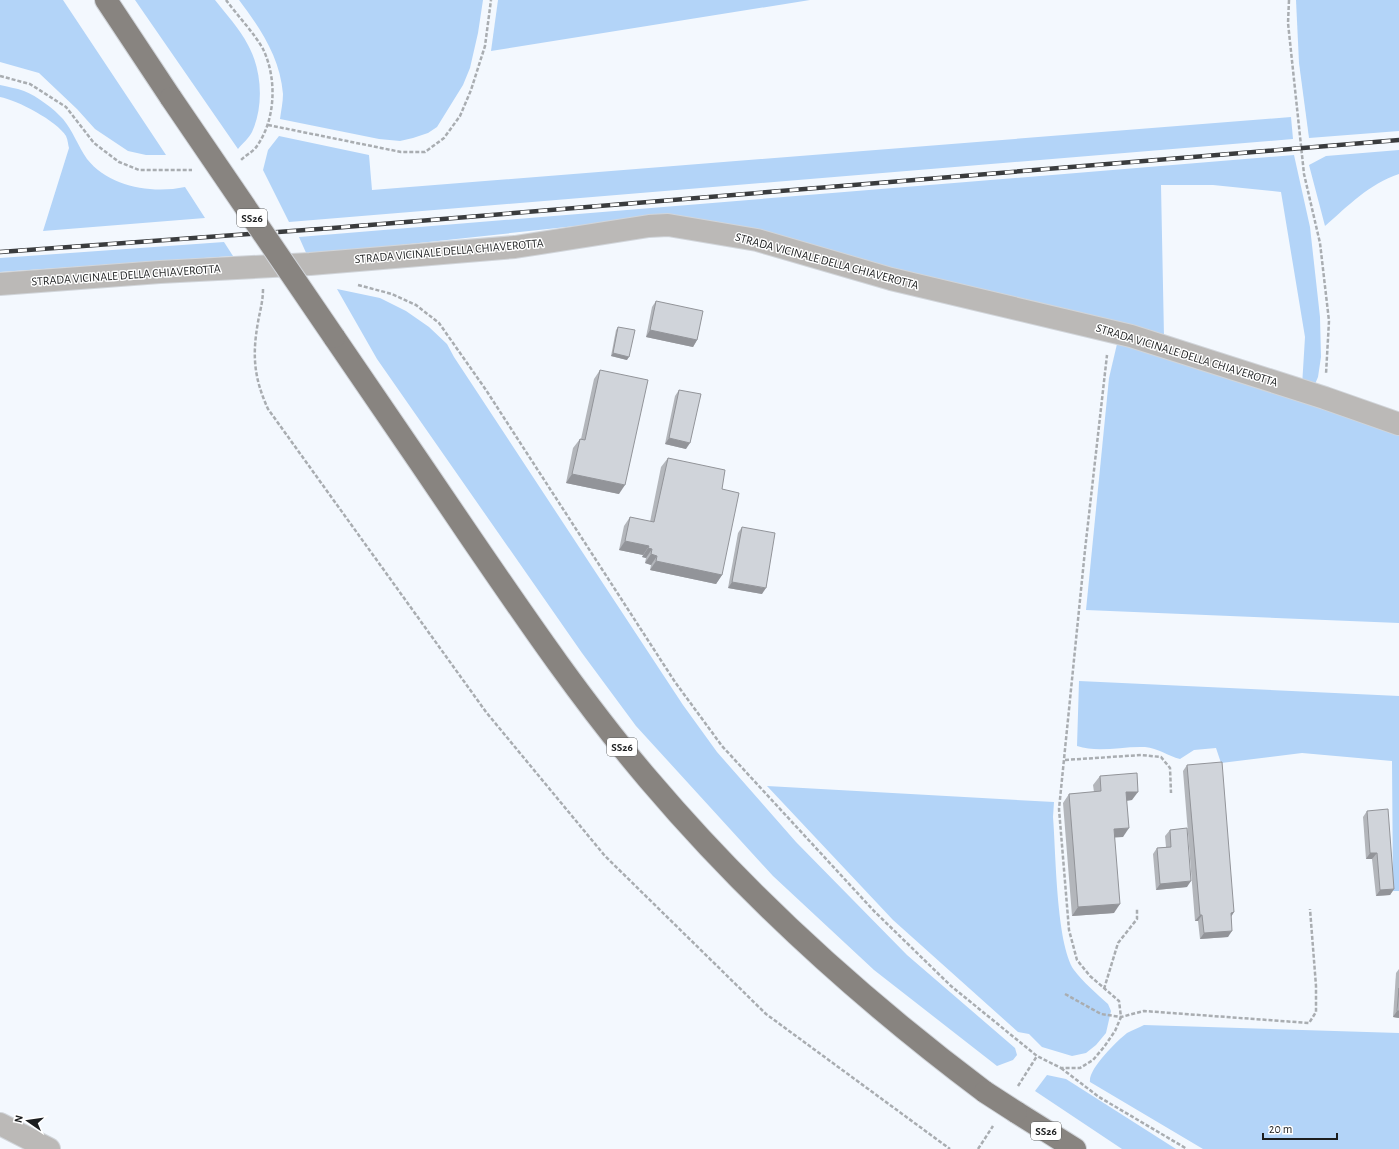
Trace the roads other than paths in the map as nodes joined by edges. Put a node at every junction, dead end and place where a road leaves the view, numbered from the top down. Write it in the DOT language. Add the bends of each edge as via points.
graph roads {
  1 [pos="106,0"];
  2 [pos="0,284"];
  3 [pos="1399,424"];
  4 [pos="0,1124"];
  5 [pos="49,1149"];
  6 [pos="1075,1149"];
  1 -- 6 [label="main road, SS26, bridge" via="522,613 586,702 649,780 722,862 809,948 885,1015 985,1092"];
  2 -- 3 [label="street, STRADA VICINALE DELLA CHIAVEROTTA" via="515,247 668,225 757,240 891,279 1110,331 1325,398"];
  4 -- 5 [label="street"];
}
